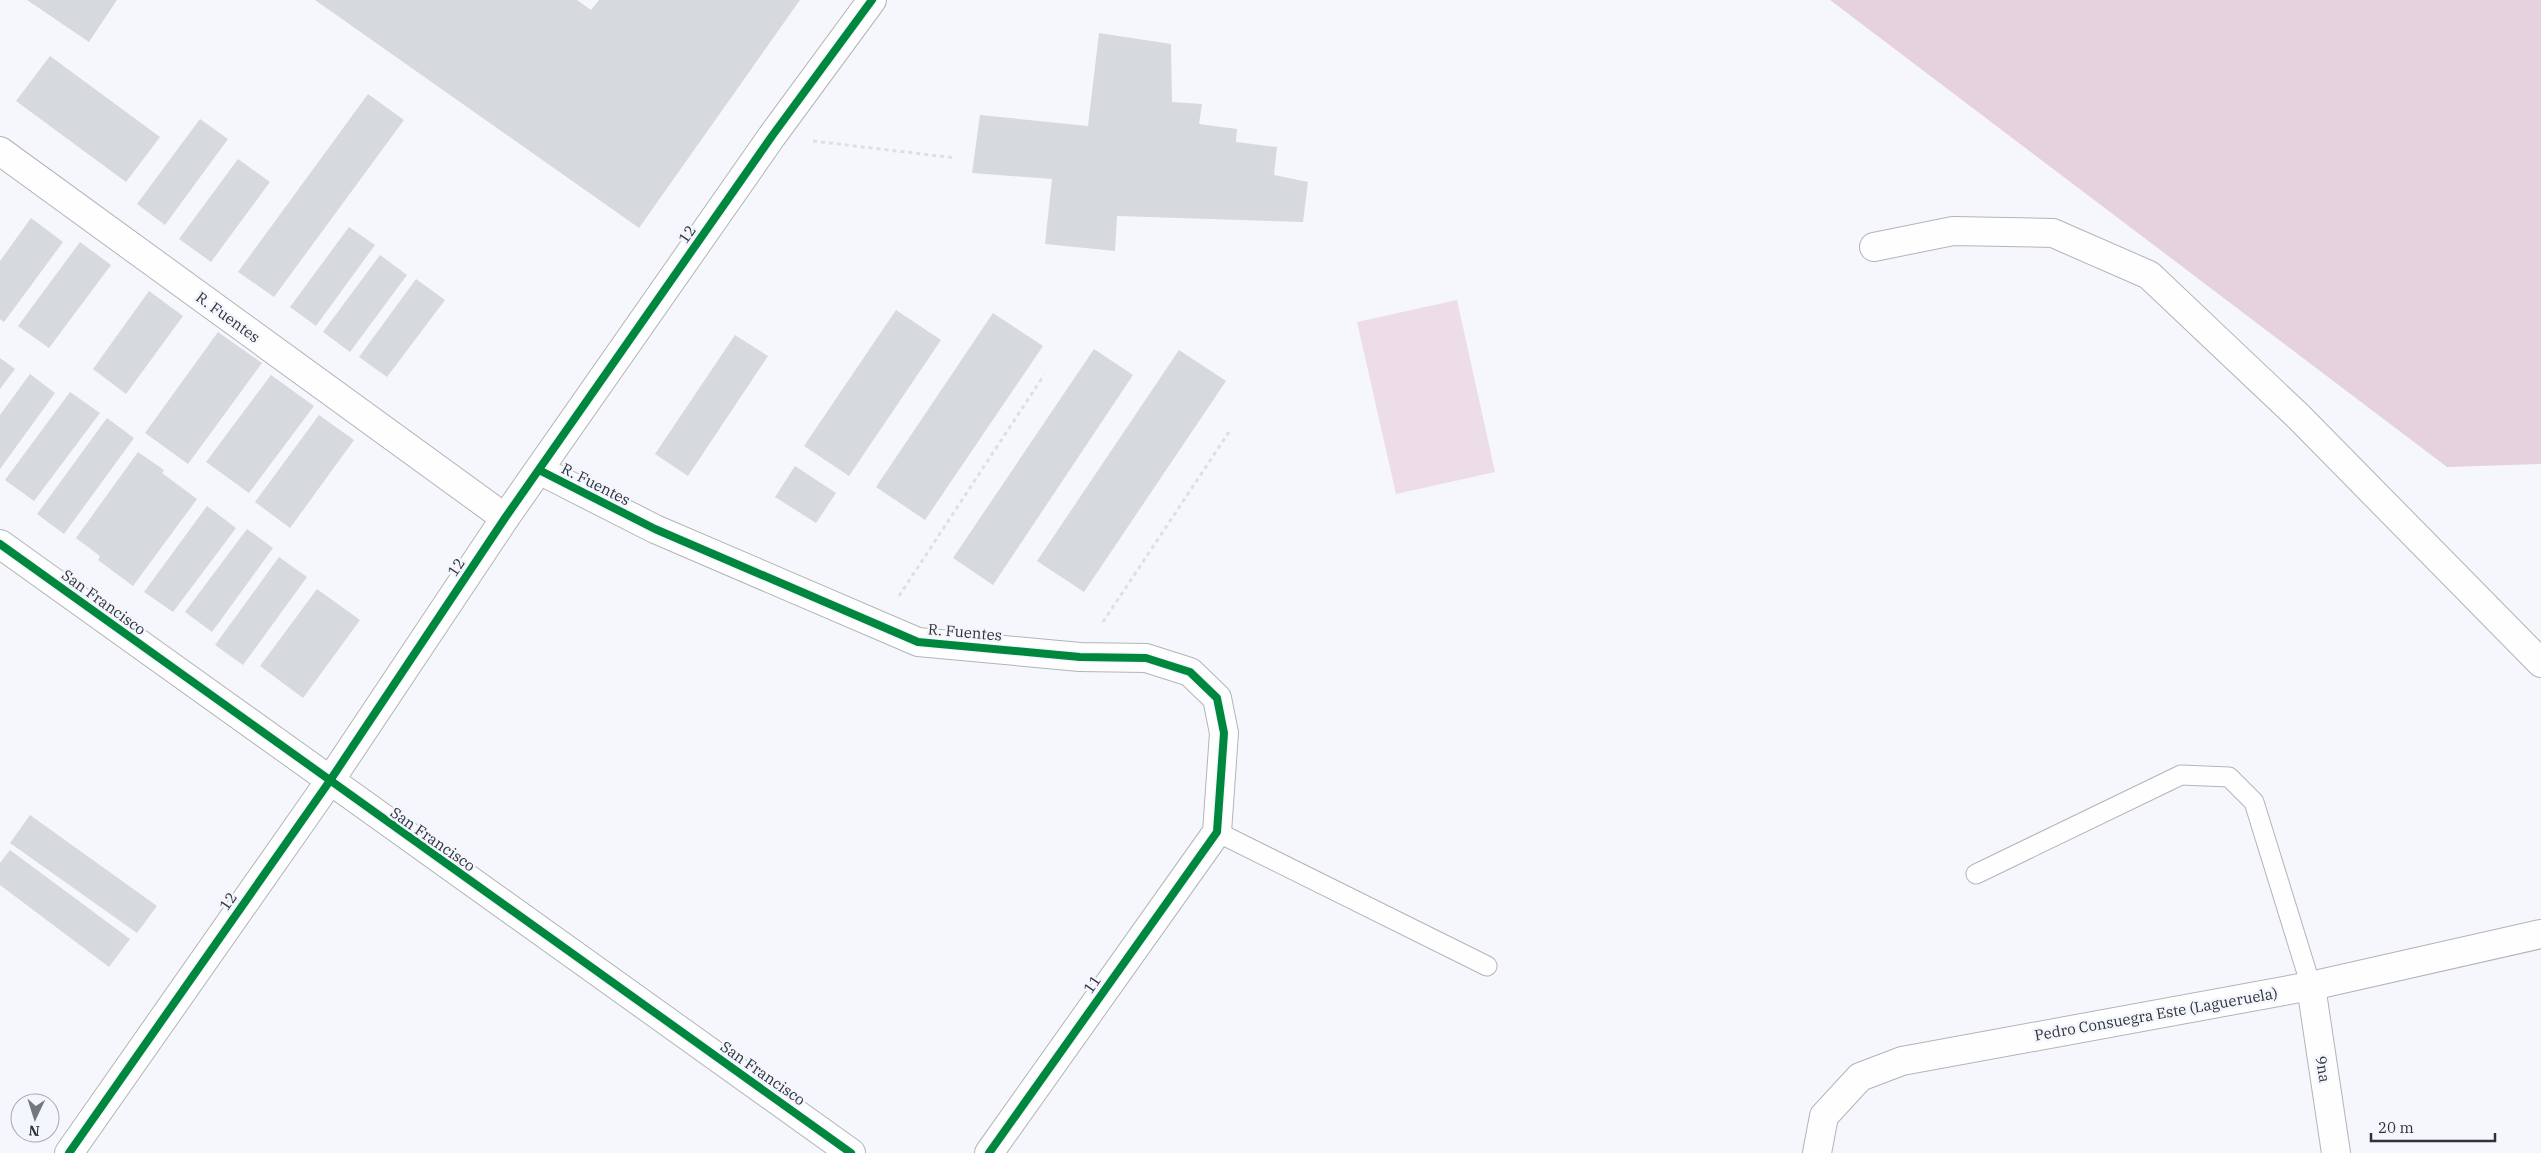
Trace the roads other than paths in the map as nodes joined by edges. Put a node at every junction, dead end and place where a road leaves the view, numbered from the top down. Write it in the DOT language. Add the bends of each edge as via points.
graph roads {
  1 [pos="872,0"];
  2 [pos="0,151"];
  3 [pos="1874,247"];
  4 [pos="539,470"];
  5 [pos="505,518"];
  6 [pos="0,544"];
  7 [pos="2541,663"];
  8 [pos="329,782"];
  9 [pos="1218,832"];
  10 [pos="1976,874"];
  11 [pos="2541,934"];
  12 [pos="1487,966"];
  13 [pos="2310,986"];
  14 [pos="69,1153"];
  15 [pos="851,1153"];
  16 [pos="989,1153"];
  17 [pos="1817,1153"];
  18 [pos="2336,1153"];
  1 -- 4 [label="street, 12" via="772,136"];
  2 -- 5 [label="street, R. Fuentes"];
  3 -- 7 [label="street" via="1953,231 2053,233 2149,276 2299,417"];
  4 -- 5 [label="street, 12"];
  4 -- 9 [label="street, R. Fuentes" via="655,529 918,642 1080,657 1146,658 1190,672 1217,698 1224,732"];
  5 -- 8 [label="street, 12"];
  6 -- 8 [label="street, San Francisco"];
  8 -- 14 [label="street, 12"];
  8 -- 15 [label="street, San Francisco"];
  9 -- 12 [label="lane"];
  9 -- 16 [label="street, 11"];
  10 -- 13 [label="lane" via="2181,775 2229,777 2254,802"];
  11 -- 13 [label="street, Pedro Consuegra Este (Lagueruela)"];
  13 -- 17 [label="street, Pedro Consuegra Este (Lagueruela)" via="1902,1061 1860,1077 1824,1116"];
  13 -- 18 [label="street, 9na"];
}
